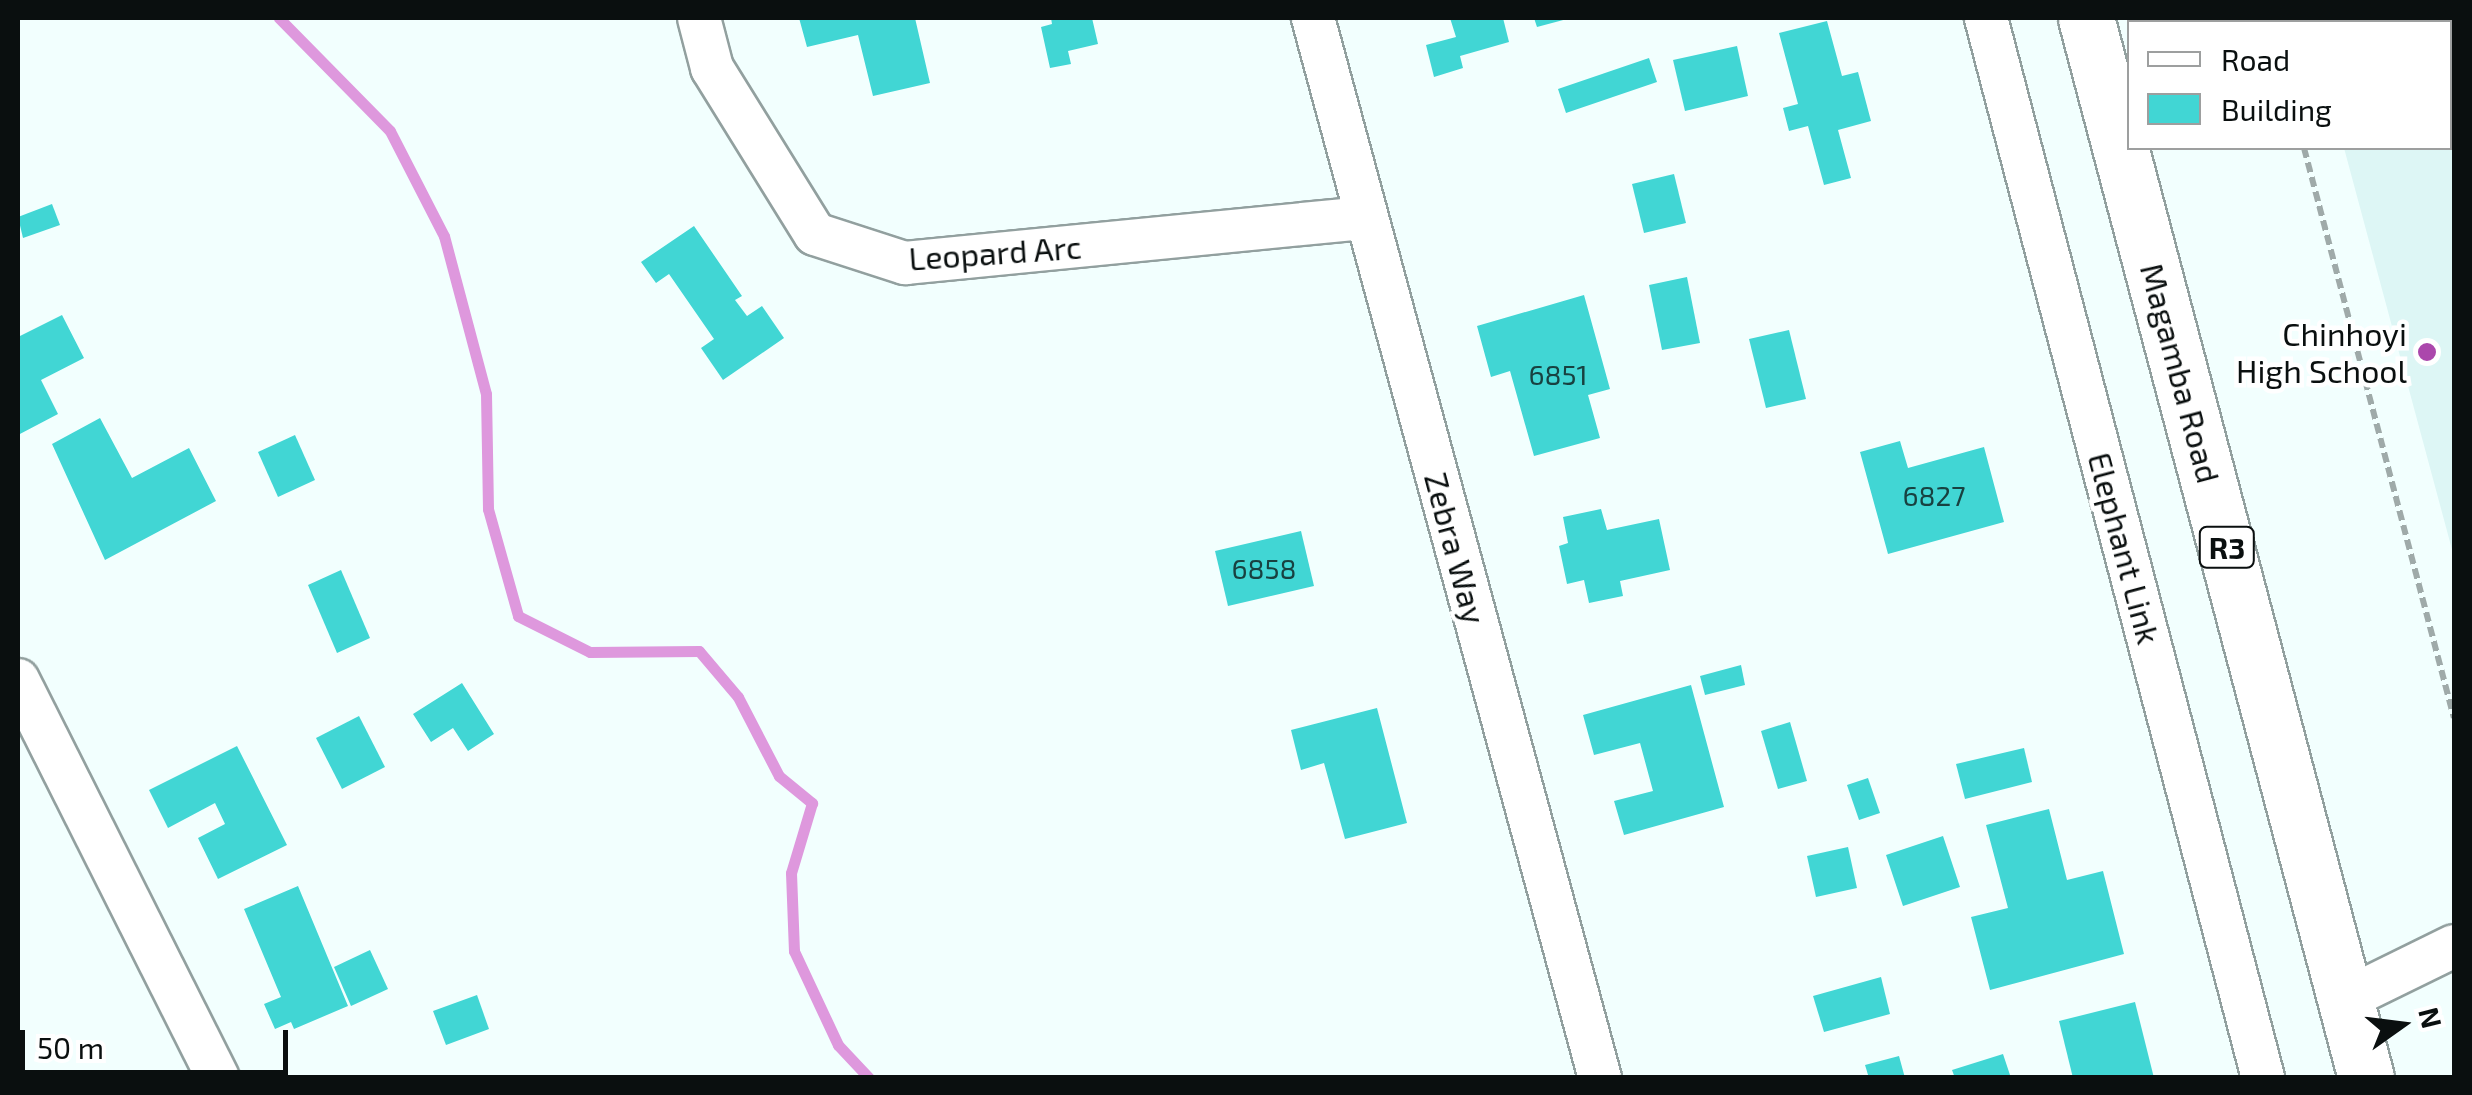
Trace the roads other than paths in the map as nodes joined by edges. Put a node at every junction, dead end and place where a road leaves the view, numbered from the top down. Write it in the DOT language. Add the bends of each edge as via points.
graph roads {
  1 [pos="699,18"];
  2 [pos="1314,18"];
  3 [pos="1986,18"];
  4 [pos="2086,18"];
  5 [pos="1366,218"];
  6 [pos="18,680"];
  7 [pos="2454,946"];
  8 [pos="2346,998"];
  9 [pos="218,1078"];
  10 [pos="1600,1078"];
  11 [pos="2264,1078"];
  12 [pos="2366,1078"];
  1 -- 5 [label="street, Leopard Arc" via="712,68 815,234 905,263"];
  2 -- 5 [label="street, Zebra Way"];
  3 -- 11 [label="street, Elephant Link"];
  4 -- 8 [label="highway, Magamba Road / R3"];
  5 -- 10 [label="street, Zebra Way"];
  6 -- 9 [label="street"];
  7 -- 8 [label="street"];
  8 -- 12 [label="highway, Magamba Road / R3"];
}
